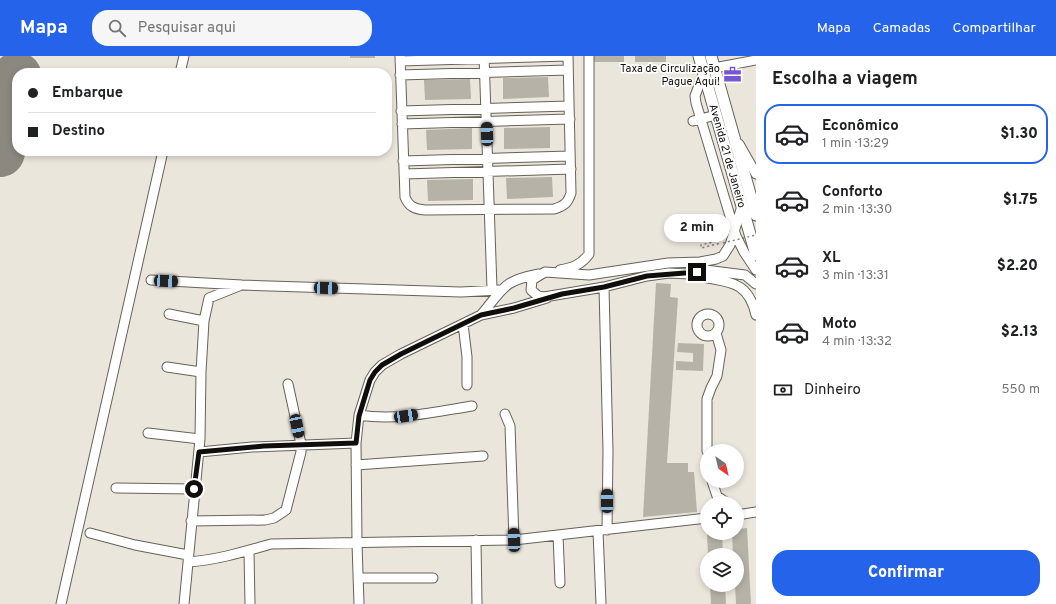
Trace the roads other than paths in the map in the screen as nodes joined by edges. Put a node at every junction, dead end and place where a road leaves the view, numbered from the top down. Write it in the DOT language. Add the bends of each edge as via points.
graph roads {
  1 [pos="184,56"];
  2 [pos="568,56"];
  3 [pos="589,56"];
  4 [pos="711,56"];
  5 [pos="484,57"];
  6 [pos="400,59"];
  7 [pos="756,60"];
  8 [pos="703,63"];
  9 [pos="181,68"];
  10 [pos="568,70"];
  11 [pos="485,72"];
  12 [pos="400,75"];
  13 [pos="569,106"];
  14 [pos="486,108"];
  15 [pos="401,110"];
  16 [pos="716,115"];
  17 [pos="570,119"];
  18 [pos="697,120"];
  19 [pos="486,121"];
  20 [pos="402,124"];
  21 [pos="734,133"];
  22 [pos="162,156"];
  23 [pos="570,156"];
  24 [pos="488,158"];
  25 [pos="403,160"];
  26 [pos="571,169"];
  27 [pos="488,171"];
  28 [pos="404,174"];
  29 [pos="756,174"];
  30 [pos="742,206"];
  31 [pos="489,209"];
  32 [pos="756,214"];
  33 [pos="735,232"];
  34 [pos="756,255"];
  35 [pos="756,270"];
  36 [pos="545,272"];
  37 [pos="689,274"];
  38 [pos="151,280"];
  39 [pos="756,284"];
  40 [pos="242,285"];
  41 [pos="604,287"];
  42 [pos="496,290"];
  43 [pos="562,294"];
  44 [pos="169,314"];
  45 [pos="481,315"];
  46 [pos="756,315"];
  47 [pos="204,321"];
  48 [pos="463,324"];
  49 [pos="716,333"];
  50 [pos="167,367"];
  51 [pos="201,372"];
  52 [pos="288,384"];
  53 [pos="467,386"];
  54 [pos="472,406"];
  55 [pos="505,414"];
  56 [pos="359,416"];
  57 [pos="148,433"];
  58 [pos="200,439"];
  59 [pos="356,443"];
  60 [pos="301,444"];
  61 [pos="707,444"];
  62 [pos="199,452"];
  63 [pos="483,456"];
  64 [pos="356,465"];
  65 [pos="116,488"];
  66 [pos="194,489"];
  67 [pos="756,512"];
  68 [pos="744,514"];
  69 [pos="700,519"];
  70 [pos="191,521"];
  71 [pos="602,531"];
  72 [pos="90,533"];
  73 [pos="558,535"];
  74 [pos="476,540"];
  75 [pos="514,540"];
  76 [pos="357,543"];
  77 [pos="250,551"];
  78 [pos="188,558"];
  79 [pos="359,578"];
  80 [pos="434,578"];
  81 [pos="560,583"];
  82 [pos="61,604"];
  83 [pos="184,604"];
  84 [pos="250,604"];
  85 [pos="359,604"];
  86 [pos="478,604"];
  87 [pos="601,604"];
  1 -- 9 [label="street"];
  2 -- 5 [label="street"];
  2 -- 10 [label="street"];
  3 -- 36 [label="street" via="589,254 571,268"];
  4 -- 8 [label="main road, Avenida 21 de Janeiro"];
  5 -- 6 [label="street"];
  5 -- 11 [label="street"];
  6 -- 12 [label="street"];
  7 -- 8 [label="street"];
  8 -- 16 [label="main road, Avenida 21 de Janeiro"];
  8 -- 18 [label="street" via="695,96"];
  8 -- 21 [label="main road, Avenida 21 de Janeiro"];
  10 -- 11 [label="street"];
  10 -- 13 [label="street"];
  11 -- 12 [label="street"];
  11 -- 14 [label="street"];
  12 -- 15 [label="street"];
  13 -- 14 [label="street"];
  13 -- 17 [label="street"];
  14 -- 15 [label="street"];
  14 -- 19 [label="street"];
  15 -- 20 [label="street"];
  16 -- 18 [label="street"];
  16 -- 30 [label="main road, Avenida 21 de Janeiro"];
  17 -- 19 [label="street"];
  17 -- 23 [label="street"];
  18 -- 33 [label="street"];
  19 -- 20 [label="street"];
  19 -- 24 [label="street"];
  20 -- 25 [label="street"];
  21 -- 29 [label="street"];
  21 -- 32 [label="main road, Avenida 21 de Janeiro"];
  22 -- 82 [label="street"];
  23 -- 24 [label="street"];
  23 -- 26 [label="street"];
  24 -- 25 [label="street"];
  24 -- 27 [label="street"];
  25 -- 28 [label="street"];
  26 -- 27 [label="street"];
  26 -- 31 [label="street" via="571,193 568,201 562,206 554,209"];
  27 -- 28 [label="street"];
  27 -- 31 [label="street"];
  28 -- 31 [label="street" via="404,197 408,204 417,209"];
  30 -- 33 [label="street"];
  30 -- 34 [label="main road, Avenida 21 de Janeiro"];
  31 -- 42 [label="street"];
  33 -- 35 [label="street"];
  33 -- 36 [label="street" via="727,251 708,262 668,263 589,275"];
  36 -- 42 [label="street" via="516,279"];
  36 -- 43 [label="street" via="532,280 530,284 534,294 544,297"];
  37 -- 39 [label="street" via="705,270 732,273 745,276"];
  37 -- 41 [label="street" via="647,276"];
  37 -- 46 [label="street" via="705,279 730,281 739,286 750,297"];
  38 -- 40 [label="street"];
  40 -- 42 [label="street" via="461,292"];
  40 -- 47 [label="street" via="209,298"];
  41 -- 43 [label="street"];
  41 -- 71 [label="street" via="608,451"];
  42 -- 45 [label="street"];
  43 -- 45 [label="street"];
  44 -- 47 [label="street"];
  45 -- 48 [label="street"];
  47 -- 51 [label="street"];
  48 -- 53 [label="street"];
  48 -- 56 [label="street" via="382,365 370,380"];
  49 -- 61 [label="street" via="721,350 717,376 707,399"];
  50 -- 51 [label="street"];
  51 -- 58 [label="street"];
  52 -- 60 [label="street"];
  54 -- 56 [label="street" via="392,418"];
  55 -- 75 [label="street" via="510,426"];
  56 -- 59 [label="street"];
  57 -- 58 [label="street"];
  58 -- 62 [label="street"];
  59 -- 60 [label="street"];
  59 -- 64 [label="street"];
  60 -- 62 [label="street"];
  60 -- 70 [label="street" via="289,503 283,513 274,518 254,521"];
  62 -- 66 [label="street"];
  63 -- 64 [label="street"];
  64 -- 76 [label="street"];
  65 -- 66 [label="street"];
  66 -- 70 [label="street"];
  67 -- 68 [label="street"];
  69 -- 71 [label="street"];
  70 -- 78 [label="street"];
  71 -- 73 [label="street"];
  71 -- 87 [label="street"];
  72 -- 78 [label="street"];
  73 -- 75 [label="street"];
  73 -- 81 [label="street"];
  74 -- 75 [label="street"];
  74 -- 76 [label="street"];
  74 -- 86 [label="street"];
  76 -- 77 [label="street" via="283,543"];
  76 -- 79 [label="street"];
  77 -- 78 [label="street" via="207,560"];
  77 -- 84 [label="street"];
  78 -- 83 [label="street"];
  79 -- 80 [label="street"];
  79 -- 85 [label="street"];
}
